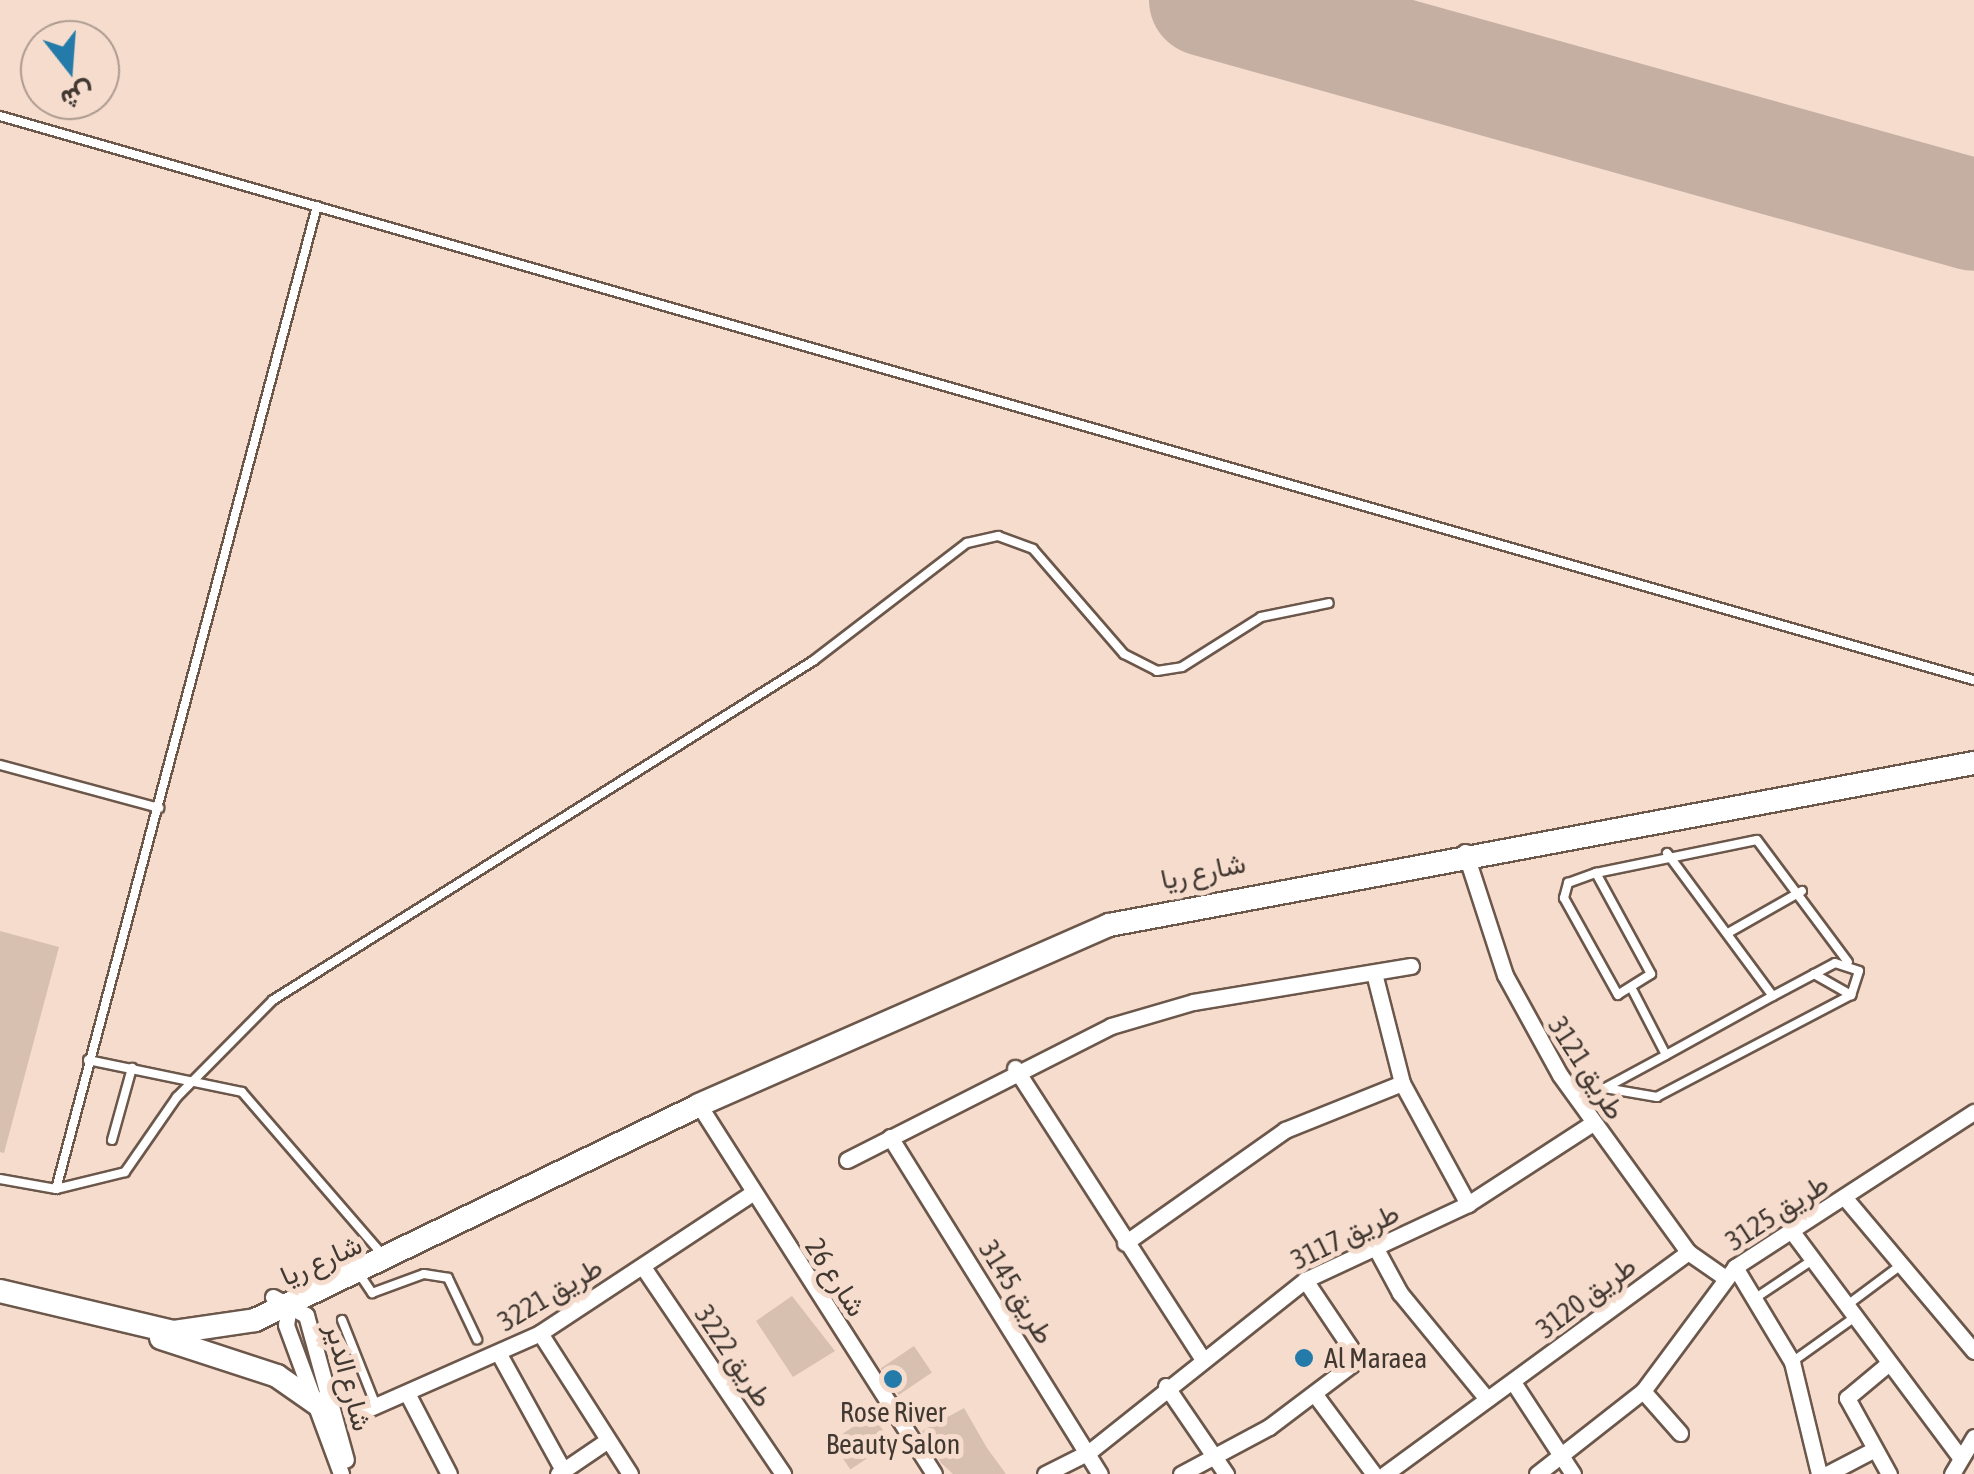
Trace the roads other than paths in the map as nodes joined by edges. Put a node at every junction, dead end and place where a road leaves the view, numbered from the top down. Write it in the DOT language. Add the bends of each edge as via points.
graph roads {
  1 [pos="0,116"];
  2 [pos="317,206"];
  3 [pos="1329,603"];
  4 [pos="1974,680"];
  5 [pos="1974,763"];
  6 [pos="0,765"];
  7 [pos="159,808"];
  8 [pos="1465,851"];
  9 [pos="1667,853"];
  10 [pos="1596,872"];
  11 [pos="1802,890"];
  12 [pos="1728,933"];
  13 [pos="1848,962"];
  14 [pos="1410,966"];
  15 [pos="1374,973"];
  16 [pos="1814,974"];
  17 [pos="1632,989"];
  18 [pos="1852,995"];
  19 [pos="1773,996"];
  20 [pos="1666,1055"];
  21 [pos="88,1060"];
  22 [pos="132,1068"];
  23 [pos="1015,1068"];
  24 [pos="199,1076"];
  25 [pos="1402,1083"];
  26 [pos="1605,1088"];
  27 [pos="1578,1103"];
  28 [pos="700,1105"];
  29 [pos="1974,1112"];
  30 [pos="1591,1124"];
  31 [pos="890,1137"];
  32 [pos="112,1140"];
  33 [pos="847,1160"];
  34 [pos="0,1179"];
  35 [pos="56,1190"];
  36 [pos="752,1193"];
  37 [pos="1844,1198"];
  38 [pos="1468,1204"];
  39 [pos="496,1206"];
  40 [pos="1790,1229"];
  41 [pos="1125,1243"];
  42 [pos="1374,1245"];
  43 [pos="380,1252"];
  44 [pos="1688,1252"];
  45 [pos="1812,1260"];
  46 [pos="1901,1265"];
  47 [pos="643,1267"];
  48 [pos="1730,1272"];
  49 [pos="360,1275"];
  50 [pos="1305,1280"];
  51 [pos="0,1291"];
  52 [pos="291,1298"];
  53 [pos="1757,1298"];
  54 [pos="1851,1312"];
  55 [pos="342,1320"];
  56 [pos="148,1326"];
  57 [pos="540,1333"];
  58 [pos="477,1339"];
  59 [pos="1974,1352"];
  60 [pos="500,1354"];
  61 [pos="1202,1358"];
  62 [pos="1792,1362"];
  63 [pos="1889,1363"];
  64 [pos="1513,1382"];
  65 [pos="1166,1386"];
  66 [pos="1643,1391"];
  67 [pos="406,1392"];
  68 [pos="1316,1396"];
  69 [pos="1487,1399"];
  70 [pos="317,1404"];
  71 [pos="376,1406"];
  72 [pos="360,1413"];
  73 [pos="1680,1433"];
  74 [pos="1974,1437"];
  75 [pos="608,1440"];
  76 [pos="1871,1450"];
  77 [pos="1088,1452"];
  78 [pos="1564,1453"];
  79 [pos="1960,1457"];
  80 [pos="1213,1459"];
  81 [pos="561,1472"];
  82 [pos="1818,1473"];
  83 [pos="341,1474"];
  84 [pos="349,1474"];
  85 [pos="449,1474"];
  86 [pos="630,1474"];
  87 [pos="784,1474"];
  88 [pos="934,1474"];
  89 [pos="1045,1474"];
  90 [pos="1100,1474"];
  91 [pos="1181,1474"];
  92 [pos="1226,1474"];
  93 [pos="1374,1474"];
  94 [pos="1385,1474"];
  95 [pos="1537,1474"];
  96 [pos="1573,1474"];
  97 [pos="1888,1474"];
  98 [pos="1952,1474"];
  1 -- 2 [label="lane"];
  2 -- 4 [label="lane"];
  2 -- 7 [label="lane"];
  3 -- 24 [label="lane" via="1261,617 1182,668 1156,671 1124,654 1033,549 998,536 966,543 813,661 273,1000"];
  5 -- 8 [label="main road, شارع ريا"];
  6 -- 7 [label="lane"];
  7 -- 21 [label="lane"];
  8 -- 27 [label="street, طريق 3121" via="1506,975"];
  8 -- 28 [label="main road, شارع ريا" via="1109,925"];
  9 -- 10 [label="lane"];
  9 -- 11 [label="lane" via="1756,840"];
  9 -- 12 [label="lane"];
  10 -- 17 [label="lane" via="1650,970"];
  10 -- 17 [label="lane" via="1568,882 1564,898 1612,994"];
  11 -- 12 [label="lane"];
  11 -- 13 [label="lane"];
  12 -- 19 [label="lane"];
  13 -- 16 [label="lane"];
  13 -- 18 [label="lane" via="1861,977"];
  14 -- 15 [label="street"];
  15 -- 23 [label="street" via="1152,1012"];
  15 -- 25 [label="street"];
  16 -- 18 [label="lane"];
  16 -- 19 [label="lane"];
  17 -- 20 [label="lane"];
  18 -- 26 [label="lane" via="1657,1097"];
  19 -- 20 [label="lane"];
  20 -- 26 [label="lane"];
  21 -- 22 [label="lane"];
  21 -- 35 [label="lane"];
  22 -- 24 [label="lane"];
  22 -- 32 [label="lane"];
  23 -- 31 [label="street"];
  23 -- 41 [label="street"];
  24 -- 35 [label="lane" via="125,1172"];
  24 -- 43 [label="lane" via="260,1106"];
  25 -- 38 [label="street"];
  25 -- 41 [label="street" via="1286,1130"];
  26 -- 27 [label="lane"];
  27 -- 30 [label="street, طريق 3121"];
  28 -- 36 [label="street, شارع 26"];
  28 -- 39 [label="main road, شارع ريا"];
  29 -- 37 [label="street, طريق 3125"];
  30 -- 38 [label="street, طريق 3117"];
  30 -- 44 [label="street, طريق 3121"];
  31 -- 33 [label="street"];
  31 -- 77 [label="street, طريق 3145"];
  34 -- 35 [label="lane"];
  36 -- 47 [label="street, طريق 3221"];
  36 -- 88 [label="street, شارع 26"];
  37 -- 40 [label="street, طريق 3125"];
  37 -- 46 [label="street"];
  38 -- 42 [label="street, طريق 3117"];
  39 -- 43 [label="main road, شارع ريا"];
  39 -- 49 [label="main road, شارع ريا"];
  40 -- 45 [label="street"];
  40 -- 48 [label="street, طريق 3125"];
  41 -- 61 [label="street"];
  42 -- 50 [label="street, طريق 3117"];
  42 -- 69 [label="street" via="1400,1293"];
  43 -- 52 [label="main road, شارع ريا"];
  44 -- 48 [label="street, طريق 3121"];
  44 -- 64 [label="street, طريق 3120"];
  45 -- 53 [label="lane"];
  45 -- 54 [label="street"];
  46 -- 54 [label="lane"];
  46 -- 59 [label="street"];
  47 -- 57 [label="street, طريق 3221"];
  47 -- 87 [label="street, طريق 3222"];
  48 -- 53 [label="street"];
  48 -- 66 [label="street, طريق 3125"];
  49 -- 52 [label="main road, شارع ريا"];
  49 -- 58 [label="lane" via="372,1294 424,1274 448,1278"];
  50 -- 61 [label="street, طريق 3117"];
  50 -- 68 [label="street" via="1352,1356"];
  51 -- 56 [label="main road, شارع ريا"];
  52 -- 56 [label="main road, شارع ريا" via="212,1329"];
  52 -- 70 [label="street, شارع الدير"];
  52 -- 84 [label="street, شارع الدير"];
  53 -- 62 [label="street"];
  54 -- 62 [label="lane"];
  54 -- 63 [label="street"];
  55 -- 71 [label="lane"];
  56 -- 70 [label="main road" via="278,1376"];
  57 -- 60 [label="street, طريق 3221"];
  57 -- 75 [label="street"];
  60 -- 67 [label="street, طريق 3221"];
  60 -- 81 [label="street"];
  61 -- 65 [label="street, طريق 3117"];
  62 -- 82 [label="street"];
  63 -- 76 [label="street" via="1847,1396"];
  63 -- 79 [label="street"];
  64 -- 69 [label="street, طريق 3120"];
  64 -- 78 [label="street"];
  65 -- 77 [label="street, طريق 3117"];
  65 -- 80 [label="street"];
  66 -- 73 [label="street"];
  66 -- 78 [label="street, طريق 3125"];
  67 -- 71 [label="street, طريق 3221"];
  67 -- 85 [label="street"];
  68 -- 80 [label="street"];
  68 -- 93 [label="street"];
  69 -- 94 [label="street, طريق 3120"];
  70 -- 83 [label="street, شارع الدير"];
  71 -- 72 [label="street, طريق 3221"];
  74 -- 79 [label="street"];
  75 -- 81 [label="street"];
  75 -- 86 [label="street"];
  76 -- 82 [label="street"];
  76 -- 97 [label="street"];
  77 -- 89 [label="street, طريق 3117"];
  77 -- 90 [label="street, طريق 3145"];
  78 -- 95 [label="street, طريق 3125"];
  78 -- 96 [label="street"];
  79 -- 98 [label="street"];
  80 -- 91 [label="street"];
  80 -- 92 [label="street"];
}
